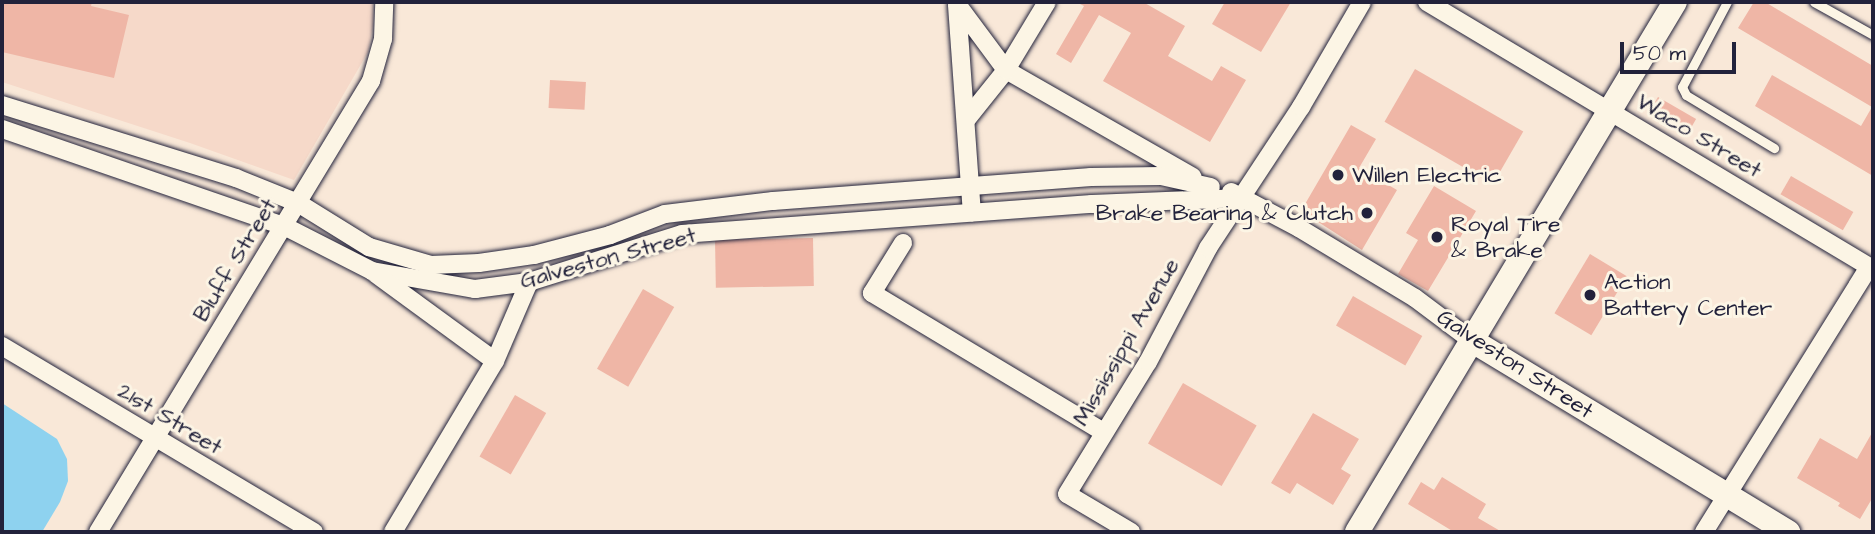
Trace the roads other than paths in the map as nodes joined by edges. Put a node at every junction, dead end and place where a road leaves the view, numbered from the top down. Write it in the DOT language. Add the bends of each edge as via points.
graph roads {
  1 [pos="384,2"];
  2 [pos="1047,2"];
  3 [pos="1362,2"];
  4 [pos="1427,2"];
  5 [pos="1675,2"];
  6 [pos="1727,2"];
  7 [pos="1814,2"];
  8 [pos="957,3"];
  9 [pos="1873,36"];
  10 [pos="1006,70"];
  11 [pos="2,105"];
  12 [pos="1608,111"];
  13 [pos="966,120"];
  14 [pos="2,129"];
  15 [pos="1774,148"];
  16 [pos="970,184"];
  17 [pos="1211,187"];
  18 [pos="1242,198"];
  19 [pos="298,203"];
  20 [pos="972,212"];
  21 [pos="284,226"];
  22 [pos="904,243"];
  23 [pos="1872,265"];
  24 [pos="372,271"];
  25 [pos="529,282"];
  26 [pos="1472,340"];
  27 [pos="2,346"];
  28 [pos="495,360"];
  29 [pos="1102,432"];
  30 [pos="156,439"];
  31 [pos="1726,495"];
  32 [pos="98,532"];
  33 [pos="314,532"];
  34 [pos="393,532"];
  35 [pos="1131,532"];
  36 [pos="1357,532"];
  37 [pos="1704,532"];
  38 [pos="1788,532"];
  1 -- 19 [label="street, Bluff Street" via="383,39 372,81"];
  2 -- 10 [label="street"];
  3 -- 18 [label="street, Mississippi Avenue"];
  4 -- 12 [label="street, Waco Street"];
  5 -- 12 [label="main road"];
  6 -- 15 [label="lane" via="1682,87 1686,95"];
  7 -- 9 [label="lane"];
  8 -- 10 [label="street, Galveston Street"];
  8 -- 13 [label="street"];
  10 -- 13 [label="street"];
  10 -- 17 [label="street, Galveston Street"];
  11 -- 19 [label="street, Galveston Street" via="236,178"];
  12 -- 23 [label="street, Waco Street"];
  12 -- 26 [label="main road"];
  13 -- 16 [label="street"];
  14 -- 21 [label="street, Galveston Street"];
  16 -- 17 [label="street, Galveston Street" via="1161,176"];
  16 -- 19 [label="street, Galveston Street" via="665,214 610,235 534,255 467,264 430,265 369,247"];
  16 -- 20 [label="street"];
  17 -- 18 [label="street, Galveston Street"];
  18 -- 20 [label="street, Galveston Street"];
  18 -- 26 [label="street, Galveston Street" via="1415,298"];
  18 -- 29 [label="street, Mississippi Avenue" via="1208,248 1148,362"];
  19 -- 21 [label="street, Bluff Street"];
  20 -- 25 [label="street, Galveston Street" via="682,234"];
  21 -- 24 [label="street, Galveston Street"];
  21 -- 30 [label="street, Bluff Street"];
  22 -- 29 [label="street" via="872,293"];
  23 -- 31 [label="street"];
  24 -- 25 [label="street, Galveston Street" via="475,289"];
  24 -- 28 [label="street"];
  25 -- 28 [label="street"];
  26 -- 31 [label="main road, Galveston Street"];
  26 -- 36 [label="main road"];
  27 -- 30 [label="street, 21st Street"];
  28 -- 34 [label="street"];
  29 -- 35 [label="street, Mississippi Avenue" via="1067,494"];
  30 -- 32 [label="street, Bluff Street"];
  30 -- 33 [label="street, 21st Street"];
  31 -- 37 [label="street"];
  31 -- 38 [label="main road, Galveston Street"];
}
